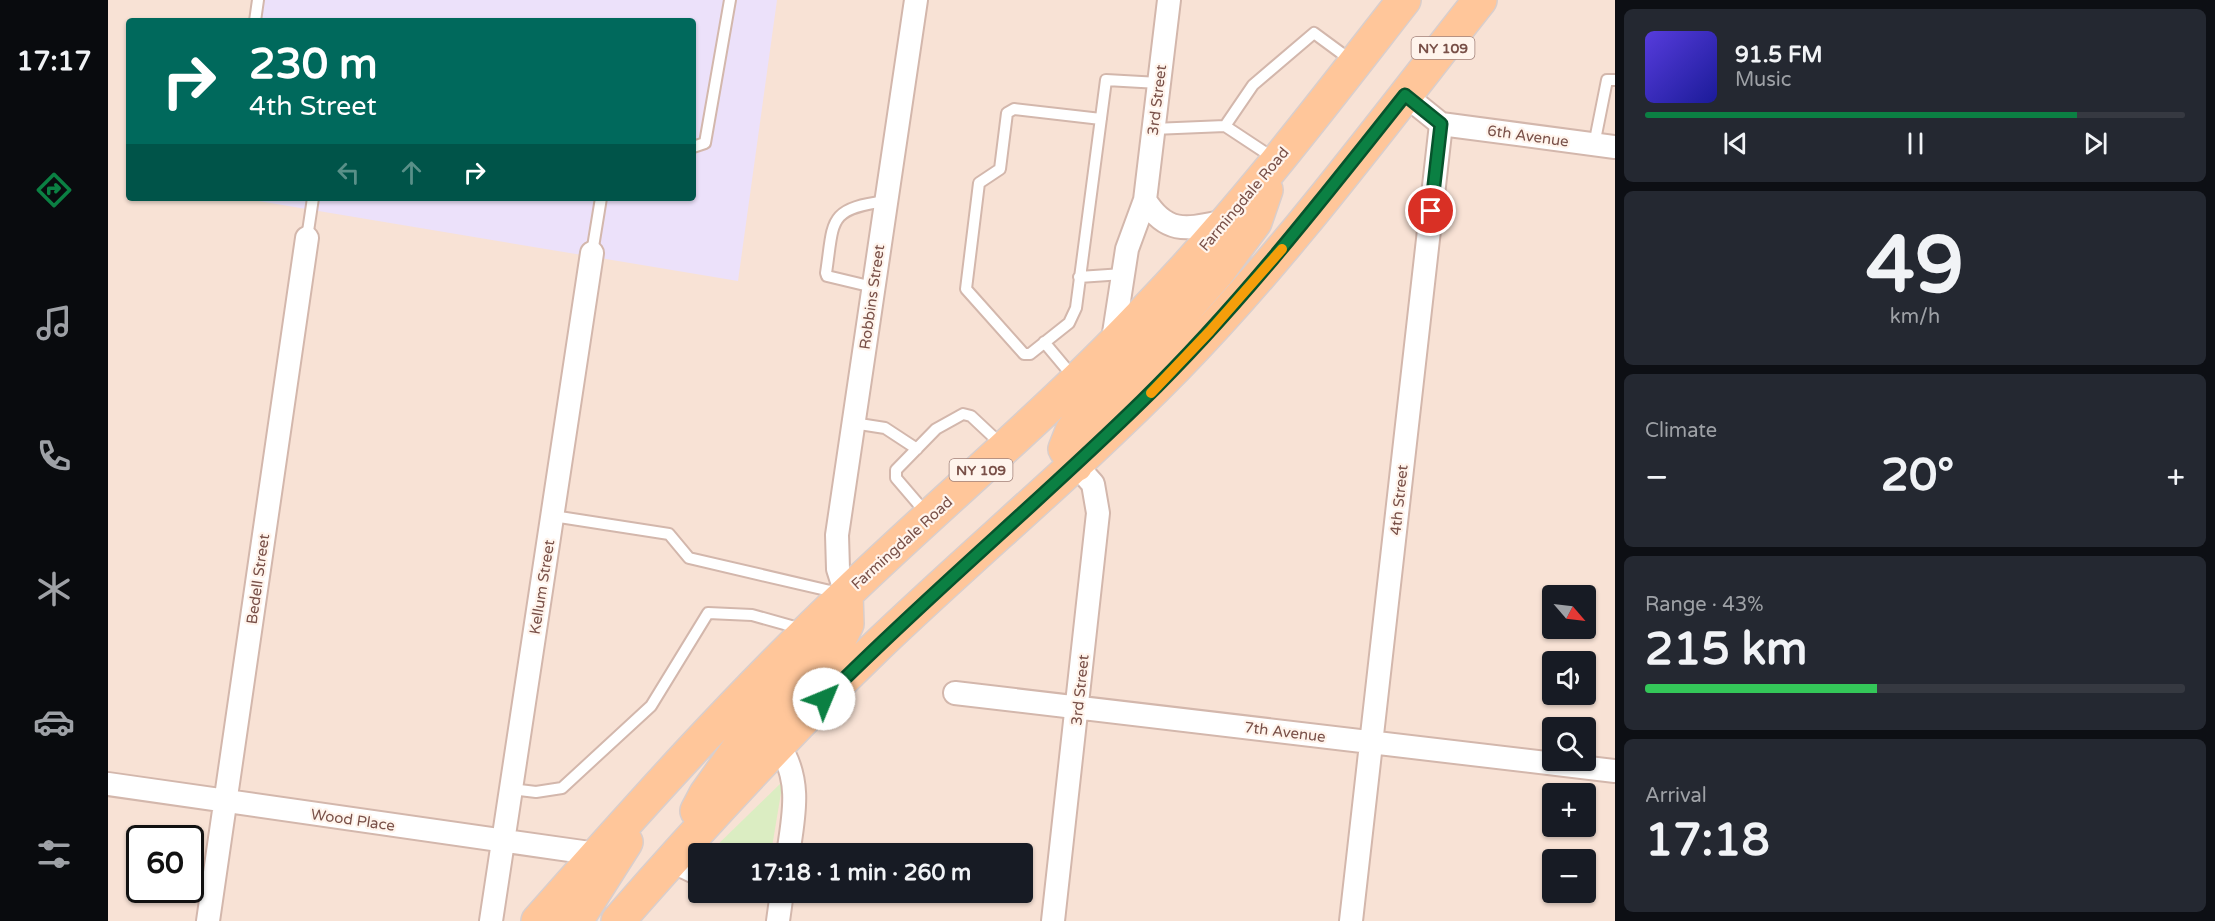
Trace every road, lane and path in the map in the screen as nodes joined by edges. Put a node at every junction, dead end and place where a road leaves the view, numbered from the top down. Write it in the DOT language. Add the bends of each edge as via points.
graph roads {
  1 [pos="258,0"];
  2 [pos="730,0"];
  3 [pos="916,0"];
  4 [pos="1169,0"];
  5 [pos="1404,0"];
  6 [pos="1480,0"];
  7 [pos="255,18"];
  8 [pos="1355,63"];
  9 [pos="1615,80"];
  10 [pos="1159,84"];
  11 [pos="1405,95"];
  12 [pos="1101,118"];
  13 [pos="1441,124"];
  14 [pos="1225,126"];
  15 [pos="1153,129"];
  16 [pos="696,146"];
  17 [pos="1605,146"];
  18 [pos="1277,160"];
  19 [pos="1145,200"];
  20 [pos="313,201"];
  21 [pos="601,201"];
  22 [pos="886,201"];
  23 [pos="1227,220"];
  24 [pos="307,238"];
  25 [pos="592,253"];
  26 [pos="1123,274"];
  27 [pos="1079,277"];
  28 [pos="873,287"];
  29 [pos="1044,342"];
  30 [pos="1112,346"];
  31 [pos="1077,381"];
  32 [pos="853,423"];
  33 [pos="917,448"];
  34 [pos="1005,448"];
  35 [pos="1076,465"];
  36 [pos="553,516"];
  37 [pos="929,517"];
  38 [pos="846,594"];
  39 [pos="808,630"];
  40 [pos="955,693"];
  41 [pos="1078,708"];
  42 [pos="1371,742"];
  43 [pos="778,744"];
  44 [pos="1615,771"];
  45 [pos="108,784"];
  46 [pos="511,789"];
  47 [pos="654,790"];
  48 [pos="225,802"];
  49 [pos="503,842"];
  50 [pos="789,843"];
  51 [pos="597,854"];
  52 [pos="686,867"];
  53 [pos="780,903"];
  54 [pos="625,918"];
  55 [pos="208,921"];
  56 [pos="491,921"];
  57 [pos="538,921"];
  58 [pos="576,921"];
  59 [pos="778,921"];
  60 [pos="1053,921"];
  61 [pos="1351,921"];
  1 -- 7 [label="lane"];
  2 -- 16 [label="lane" via="705,143"];
  3 -- 22 [label="street, Robbins Street"];
  4 -- 10 [label="street, 3rd Street"];
  5 -- 8 [label="main road, Farmingdale Road / NY 109"];
  6 -- 11 [label="main road, NY 109"];
  8 -- 14 [label="lane" via="1314,33 1253,85"];
  8 -- 18 [label="main road, Farmingdale Road / NY 109"];
  9 -- 17 [label="lane" via="1607,80"];
  10 -- 12 [label="lane" via="1106,80"];
  10 -- 15 [label="street, 3rd Street"];
  11 -- 13 [label="street"];
  11 -- 35 [label="main road, NY 109" via="1276,256 1210,331"];
  12 -- 27 [label="lane"];
  12 -- 29 [label="lane" via="1014,109 1007,113 1000,169 980,183 966,289 1024,354 1030,354"];
  13 -- 17 [label="street, 6th Avenue"];
  13 -- 42 [label="street, 4th Street"];
  14 -- 15 [label="lane"];
  14 -- 18 [label="lane"];
  15 -- 19 [label="street, 3rd Street"];
  18 -- 23 [label="main road, Farmingdale Road / NY 109"];
  18 -- 35 [label="main road" via="1255,222 1231,255 1186,310 1072,431 1065,449"];
  19 -- 23 [label="street" via="1158,217 1180,228"];
  19 -- 26 [label="street, 3rd Street" via="1127,249"];
  20 -- 24 [label="lane"];
  21 -- 25 [label="lane"];
  22 -- 28 [label="street, Robbins Street"];
  22 -- 28 [label="lane" via="855,205 833,223 827,276"];
  23 -- 30 [label="main road, Farmingdale Road / NY 109"];
  24 -- 48 [label="street, Bedell Street"];
  25 -- 36 [label="street, Kellum Street"];
  26 -- 27 [label="lane"];
  26 -- 30 [label="street, 3rd Street"];
  27 -- 29 [label="lane" via="1076,308 1068,323"];
  28 -- 32 [label="street, Robbins Street"];
  29 -- 31 [label="lane"];
  30 -- 31 [label="main road, Farmingdale Road / NY 109"];
  31 -- 34 [label="main road, Farmingdale Road / NY 109"];
  32 -- 33 [label="lane" via="885,428"];
  32 -- 38 [label="street, Robbins Street" via="836,546"];
  33 -- 34 [label="lane" via="936,429 963,414 971,416"];
  33 -- 37 [label="lane" via="897,470 896,478"];
  34 -- 37 [label="main road, Farmingdale Road / NY 109"];
  35 -- 41 [label="street, 3rd Street" via="1093,484 1098,513"];
  35 -- 43 [label="main road, NY 109" via="877,646"];
  36 -- 38 [label="lane" via="669,534 689,558"];
  36 -- 46 [label="street, Kellum Street"];
  37 -- 38 [label="main road, Farmingdale Road / NY 109"];
  38 -- 39 [label="main road, Farmingdale Road / NY 109"];
  38 -- 52 [label="main road" via="847,624 837,644 740,744 706,794"];
  39 -- 46 [label="lane" via="752,615 708,613 651,706 562,788 536,792"];
  39 -- 47 [label="main road, Farmingdale Road / NY 109"];
  40 -- 41 [label="street, 7th Avenue"];
  41 -- 42 [label="street, 7th Avenue"];
  41 -- 60 [label="street, 3rd Street"];
  42 -- 44 [label="street, 7th Avenue"];
  42 -- 61 [label="street, 4th Street"];
  43 -- 50 [label="street" via="791,768 795,791"];
  43 -- 52 [label="main road, NY 109"];
  45 -- 48 [label="street, Wood Place"];
  46 -- 49 [label="street, Kellum Street"];
  47 -- 51 [label="main road, Farmingdale Road / NY 109"];
  47 -- 58 [label="main road" via="616,862"];
  48 -- 49 [label="street, Wood Place"];
  48 -- 55 [label="street, Bedell Street"];
  49 -- 51 [label="street, Wood Place"];
  49 -- 56 [label="street, Kellum Street"];
  51 -- 57 [label="main road, Farmingdale Road / NY 109"];
  52 -- 54 [label="main road, NY 109"];
  53 -- 59 [label="street"];
}
